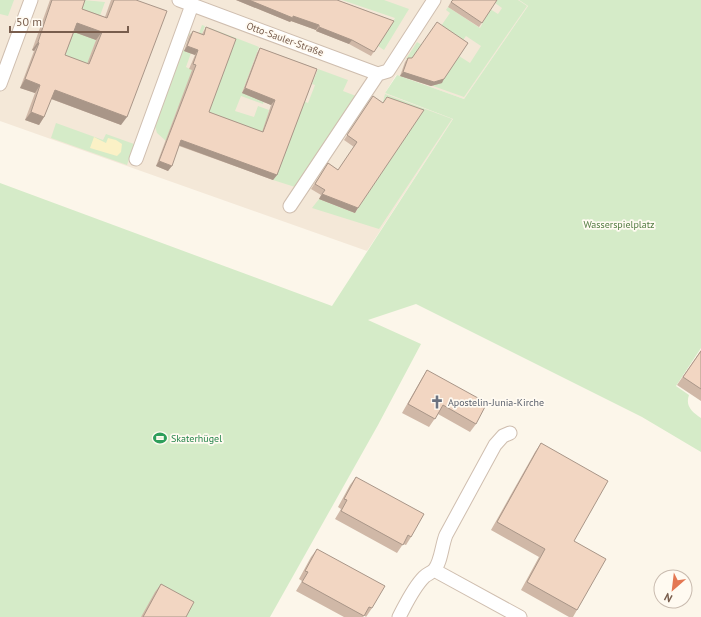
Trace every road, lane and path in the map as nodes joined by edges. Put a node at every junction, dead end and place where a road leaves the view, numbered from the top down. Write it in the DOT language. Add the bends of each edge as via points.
graph roads {
  1 [pos="31,0"];
  2 [pos="179,0"];
  3 [pos="434,0"];
  4 [pos="192,5"];
  5 [pos="378,74"];
  6 [pos="0,84"];
  7 [pos="136,159"];
  8 [pos="290,206"];
  9 [pos="510,433"];
  10 [pos="434,570"];
  11 [pos="399,617"];
  12 [pos="520,617"];
  1 -- 6 [label="street"];
  2 -- 4 [label="street, Otto-Sauler-Straße"];
  3 -- 5 [label="street" via="388,71"];
  4 -- 5 [label="street, Otto-Sauler-Straße"];
  4 -- 7 [label="street"];
  5 -- 8 [label="street"];
  9 -- 10 [label="street" via="503,436 495,445 446,535"];
  10 -- 11 [label="street" via="424,577 414,590"];
  10 -- 12 [label="street"];
}
